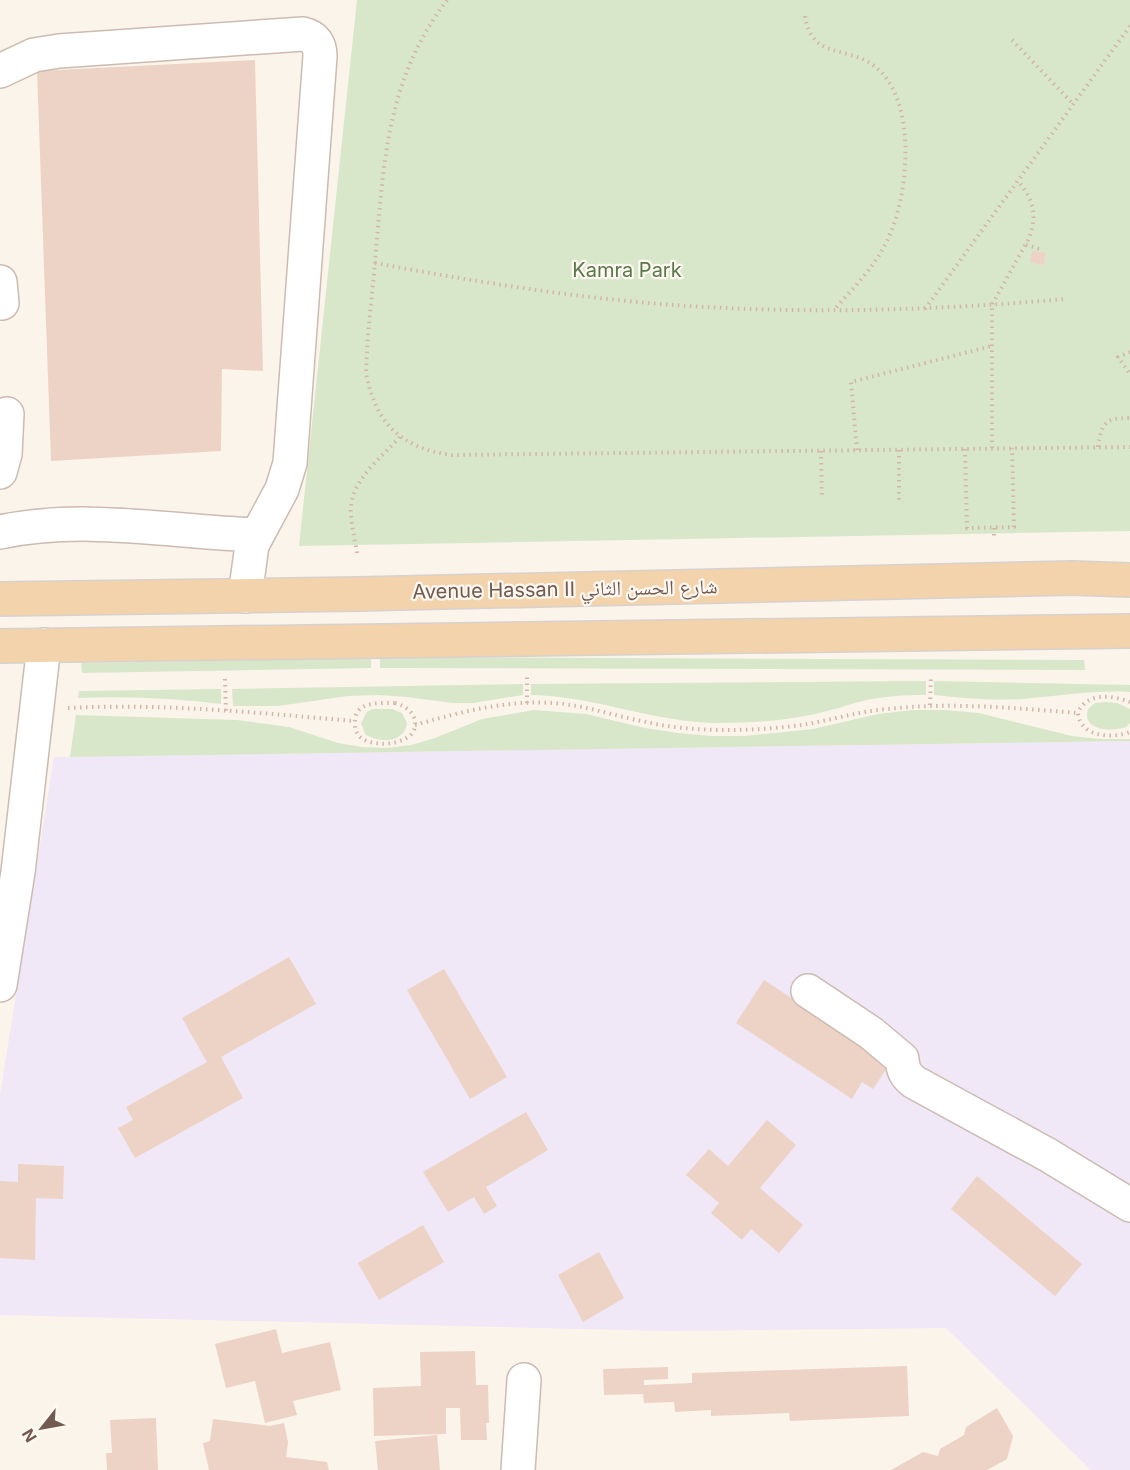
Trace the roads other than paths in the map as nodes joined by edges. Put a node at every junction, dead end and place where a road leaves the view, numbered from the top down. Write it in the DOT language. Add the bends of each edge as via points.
graph roads {
  1 [pos="0,71"];
  2 [pos="8,414"];
  3 [pos="0,472"];
  4 [pos="0,532"];
  5 [pos="256,535"];
  6 [pos="1130,580"];
  7 [pos="245,596"];
  8 [pos="0,599"];
  9 [pos="1130,631"];
  10 [pos="44,645"];
  11 [pos="0,646"];
  12 [pos="9,872"];
  13 [pos="0,985"];
  14 [pos="808,991"];
  15 [pos="1130,1205"];
  16 [pos="524,1380"];
  17 [pos="518,1470"];
  1 -- 5 [label="street" via="34,56 59,51 303,34 318,44 290,463 282,489"];
  2 -- 3 [label="street"];
  4 -- 5 [label="street" via="100,524"];
  5 -- 7 [label="street" via="249,555"];
  6 -- 7 [label="main road, Avenue Hassan II شارع الحسن الثاني" via="1072,578"];
  7 -- 8 [label="main road, Avenue Hassan II شارع الحسن الثاني"];
  9 -- 10 [label="main road"];
  10 -- 11 [label="main road"];
  10 -- 12 [label="street"];
  12 -- 13 [label="street"];
  14 -- 15 [label="street" via="902,1059 906,1076 914,1082"];
  16 -- 17 [label="street"];
}
